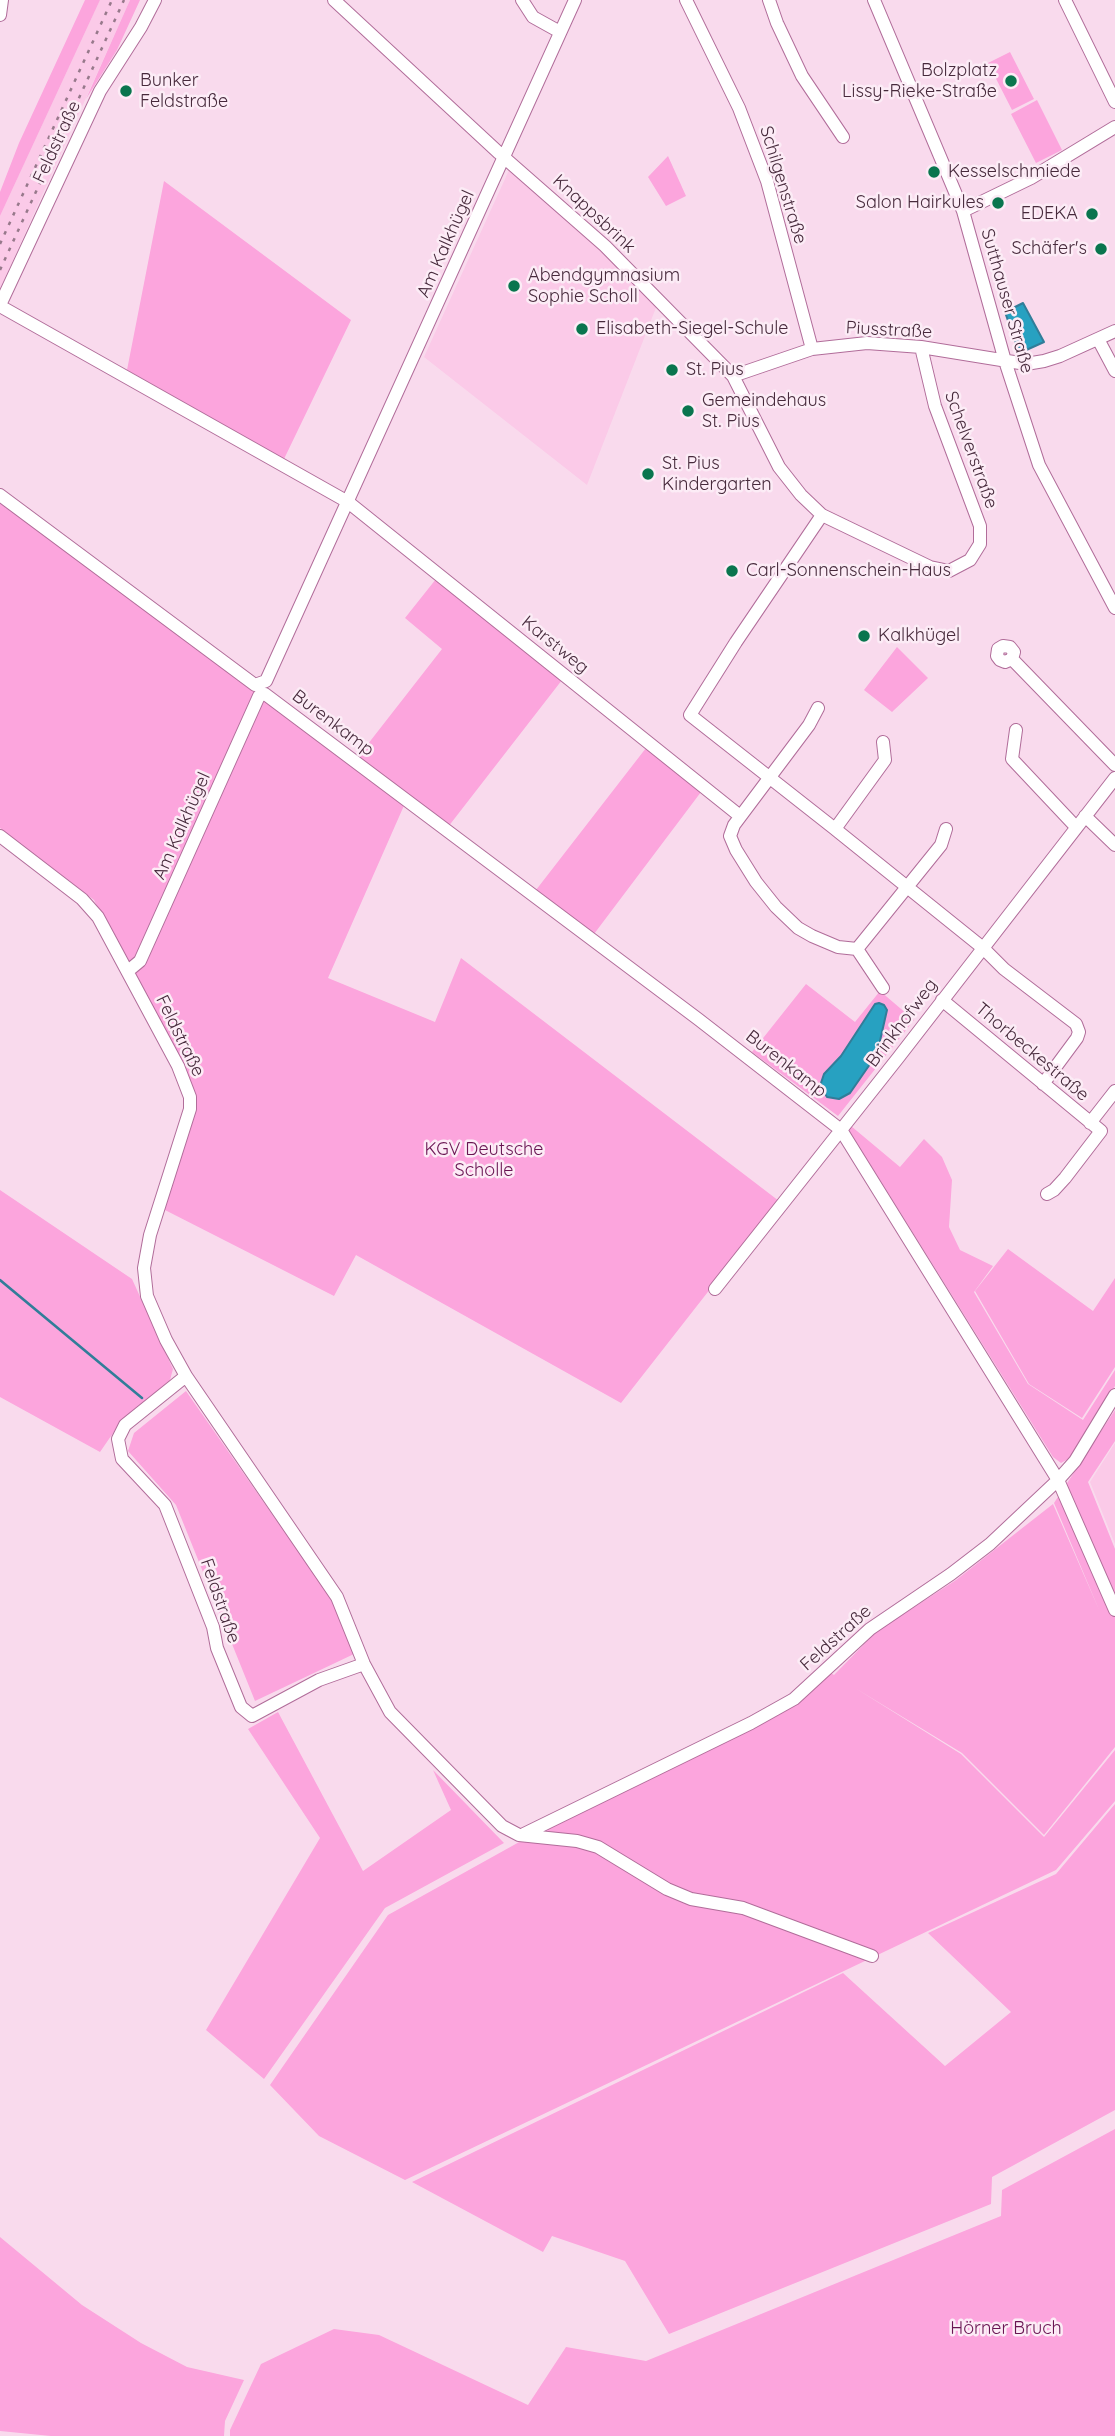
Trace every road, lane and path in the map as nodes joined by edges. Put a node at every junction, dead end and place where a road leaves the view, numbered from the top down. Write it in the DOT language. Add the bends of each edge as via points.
graph roads {
  1 [pos="2,0"];
  2 [pos="155,0"];
  3 [pos="334,0"];
  4 [pos="522,0"];
  5 [pos="575,0"];
  6 [pos="686,0"];
  7 [pos="769,0"];
  8 [pos="874,0"];
  9 [pos="1065,0"];
  10 [pos="0,15"];
  11 [pos="560,32"];
  12 [pos="1115,102"];
  13 [pos="1115,127"];
  14 [pos="843,137"];
  15 [pos="505,157"];
  16 [pos="963,211"];
  17 [pos="0,306"];
  18 [pos="1115,331"];
  19 [pos="1098,339"];
  20 [pos="921,347"];
  21 [pos="813,349"];
  22 [pos="1005,362"];
  23 [pos="1115,371"];
  24 [pos="733,376"];
  25 [pos="0,495"];
  26 [pos="348,502"];
  27 [pos="822,515"];
  28 [pos="1115,608"];
  29 [pos="1012,659"];
  30 [pos="263,690"];
  31 [pos="818,708"];
  32 [pos="1016,730"];
  33 [pos="883,742"];
  34 [pos="1115,765"];
  35 [pos="768,778"];
  36 [pos="1115,778"];
  37 [pos="740,816"];
  38 [pos="1085,816"];
  39 [pos="1076,827"];
  40 [pos="835,829"];
  41 [pos="946,829"];
  42 [pos="0,836"];
  43 [pos="1115,845"];
  44 [pos="908,887"];
  45 [pos="983,948"];
  46 [pos="857,949"];
  47 [pos="128,971"];
  48 [pos="883,988"];
  49 [pos="942,1000"];
  50 [pos="1043,1084"];
  51 [pos="1115,1091"];
  52 [pos="1095,1127"];
  53 [pos="841,1130"];
  54 [pos="1046,1194"];
  55 [pos="715,1289"];
  56 [pos="186,1376"];
  57 [pos="1115,1395"];
  58 [pos="1058,1480"];
  59 [pos="1115,1610"];
  60 [pos="364,1664"];
  61 [pos="523,1834"];
  62 [pos="872,1956"];
  1 -- 10 [label="street"];
  2 -- 17 [label="street, Feldstraße" via="100,91"];
  3 -- 15 [label="street, Knappsbrink"];
  4 -- 11 [label="street" via="533,17"];
  5 -- 11 [label="street, Am Kalkhügel"];
  6 -- 21 [label="street, Schilgenstraße" via="739,108 767,181"];
  7 -- 14 [label="street" via="802,76"];
  8 -- 16 [label="street, Sutthauser Straße"];
  9 -- 12 [label="street"];
  11 -- 15 [label="street, Am Kalkhügel"];
  13 -- 16 [label="street" via="1031,178"];
  15 -- 24 [label="street, Knappsbrink" via="605,246"];
  15 -- 26 [label="street, Am Kalkhügel"];
  16 -- 22 [label="street, Sutthauser Straße"];
  17 -- 26 [label="street"];
  18 -- 19 [label="street, Piusstraße"];
  19 -- 22 [label="street, Piusstraße" via="1044,362"];
  19 -- 23 [label="street"];
  20 -- 21 [label="street, Piusstraße" via="867,343"];
  20 -- 22 [label="street, Piusstraße"];
  20 -- 27 [label="street, Schelverstraße" via="935,405 980,526 980,544 970,561 949,571 930,568"];
  21 -- 24 [label="street, Piusstraße"];
  22 -- 28 [label="street, Sutthauser Straße" via="1039,465"];
  24 -- 27 [label="street, Knappsbrink" via="779,467"];
  25 -- 30 [label="street, Burenkamp"];
  26 -- 30 [label="street, Am Kalkhügel"];
  26 -- 37 [label="street, Karstweg"];
  27 -- 35 [label="street" via="690,715"];
  29 -- 34 [label="street"];
  30 -- 47 [label="street, Am Kalkhügel" via="140,961"];
  30 -- 53 [label="street, Burenkamp"];
  31 -- 35 [label="street"];
  32 -- 39 [label="street" via="1012,759"];
  33 -- 40 [label="street" via="885,760"];
  35 -- 37 [label="street"];
  35 -- 40 [label="street"];
  36 -- 38 [label="street, Brinkhofweg"];
  37 -- 46 [label="street" via="730,836 776,907 812,936"];
  38 -- 39 [label="street, Brinkhofweg"];
  38 -- 43 [label="street"];
  39 -- 45 [label="street, Brinkhofweg"];
  40 -- 44 [label="street"];
  41 -- 44 [label="street" via="941,845"];
  42 -- 47 [label="street, Feldstraße" via="82,899 98,917"];
  44 -- 45 [label="street"];
  44 -- 46 [label="street"];
  45 -- 49 [label="street, Brinkhofweg"];
  45 -- 50 [label="street" via="1076,1024 1079,1032"];
  46 -- 48 [label="street"];
  47 -- 56 [label="street, Feldstraße" via="190,1097 144,1268 147,1296"];
  49 -- 50 [label="street, Thorbeckestraße"];
  49 -- 53 [label="street, Brinkhofweg"];
  50 -- 52 [label="street, Thorbeckestraße"];
  51 -- 52 [label="street"];
  52 -- 54 [label="street" via="1065,1178"];
  53 -- 55 [label="street, Brinkhofweg"];
  53 -- 58 [label="street, Burenkamp"];
  56 -- 60 [label="street, Feldstraße" via="337,1597"];
  56 -- 60 [label="street, Feldstraße" via="125,1425 118,1439 122,1459 164,1505 241,1707 252,1716 319,1680"];
  57 -- 58 [label="street, Feldstraße" via="1075,1461"];
  58 -- 59 [label="street, Burenkamp"];
  58 -- 61 [label="street, Feldstraße" via="990,1544 870,1629 794,1699"];
  60 -- 61 [label="street, Feldstraße" via="390,1712 502,1826"];
  61 -- 62 [label="street, Feldstraße" via="598,1847 691,1899 743,1908"];
}
